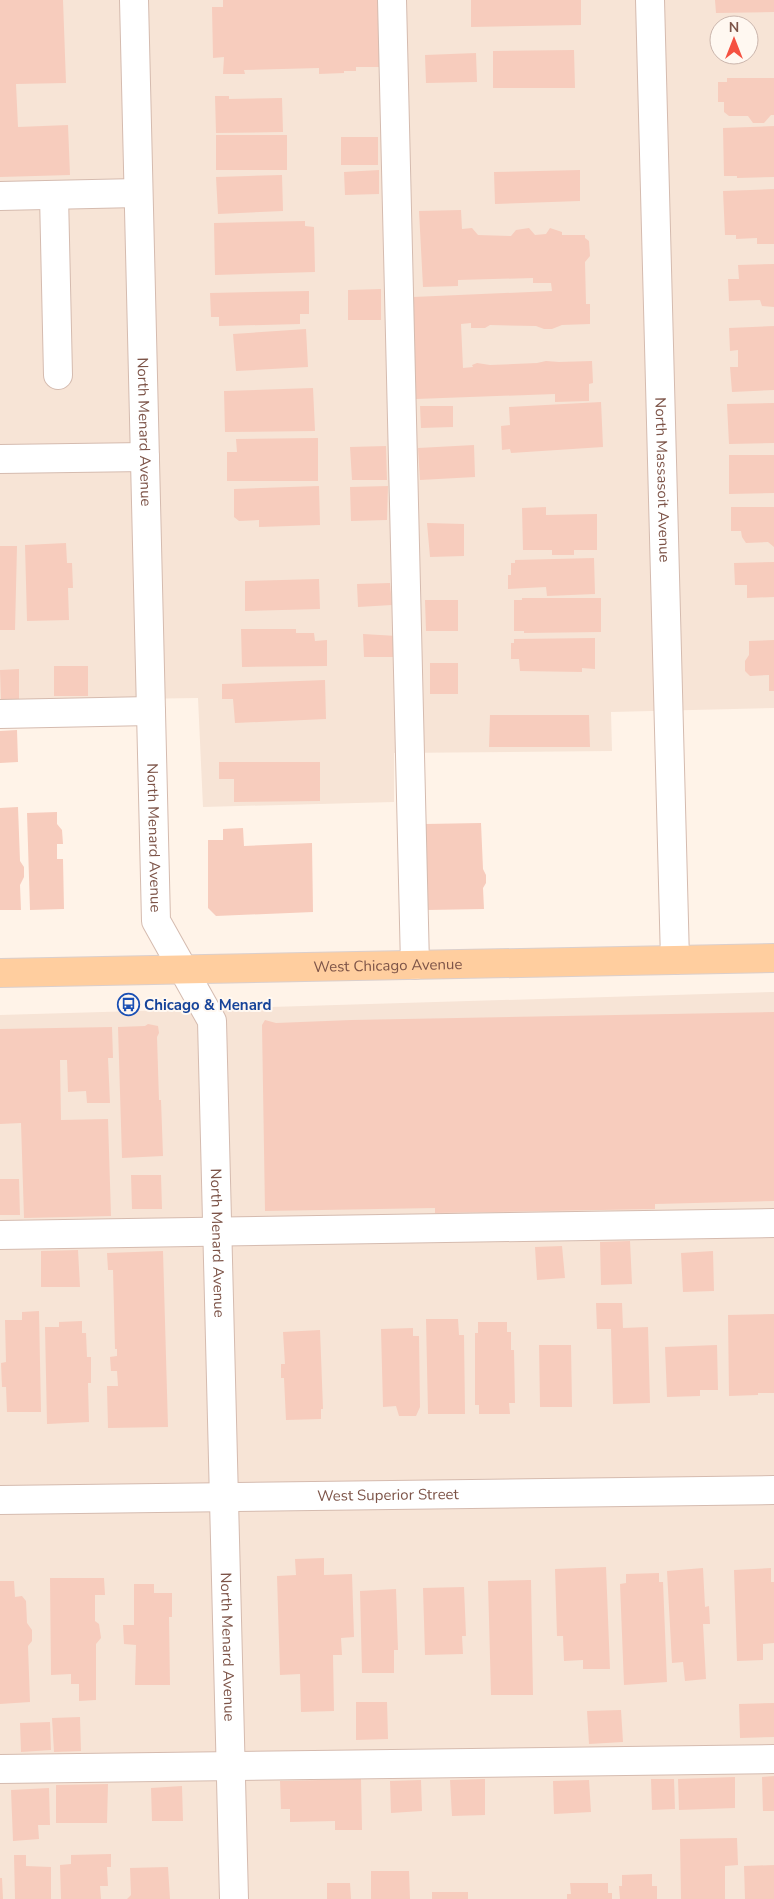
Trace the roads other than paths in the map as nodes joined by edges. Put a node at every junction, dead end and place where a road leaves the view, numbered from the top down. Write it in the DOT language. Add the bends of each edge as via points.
graph roads {
  1 [pos="134,0"];
  2 [pos="392,0"];
  3 [pos="650,0"];
  4 [pos="138,193"];
  5 [pos="54,195"];
  6 [pos="0,196"];
  7 [pos="58,375"];
  8 [pos="145,457"];
  9 [pos="0,459"];
  10 [pos="150,711"];
  11 [pos="0,714"];
  12 [pos="774,958"];
  13 [pos="675,960"];
  14 [pos="415,965"];
  15 [pos="183,970"];
  16 [pos="0,973"];
  17 [pos="774,1223"];
  18 [pos="217,1232"];
  19 [pos="0,1235"];
  20 [pos="774,1490"];
  21 [pos="224,1497"];
  22 [pos="0,1500"];
  23 [pos="774,1759"];
  24 [pos="230,1766"];
  25 [pos="0,1770"];
  26 [pos="234,1899"];
  1 -- 4 [label="street, North Menard Avenue"];
  2 -- 14 [label="street"];
  3 -- 13 [label="street, North Massasoit Avenue"];
  4 -- 5 [label="street"];
  4 -- 8 [label="street, North Menard Avenue"];
  5 -- 6 [label="street"];
  5 -- 7 [label="street"];
  8 -- 9 [label="street"];
  8 -- 10 [label="street, North Menard Avenue"];
  10 -- 11 [label="street"];
  10 -- 15 [label="street, North Menard Avenue" via="156,921"];
  12 -- 13 [label="main road, West Chicago Avenue"];
  13 -- 14 [label="main road, West Chicago Avenue"];
  14 -- 15 [label="main road, West Chicago Avenue"];
  15 -- 16 [label="main road, West Chicago Avenue"];
  15 -- 18 [label="street, North Menard Avenue" via="212,1021"];
  17 -- 18 [label="street"];
  18 -- 19 [label="street"];
  18 -- 21 [label="street, North Menard Avenue"];
  20 -- 21 [label="street, West Superior Street"];
  21 -- 22 [label="street, West Superior Street"];
  21 -- 24 [label="street, North Menard Avenue"];
  23 -- 24 [label="street"];
  24 -- 25 [label="street"];
  24 -- 26 [label="street, North Menard Avenue"];
}
